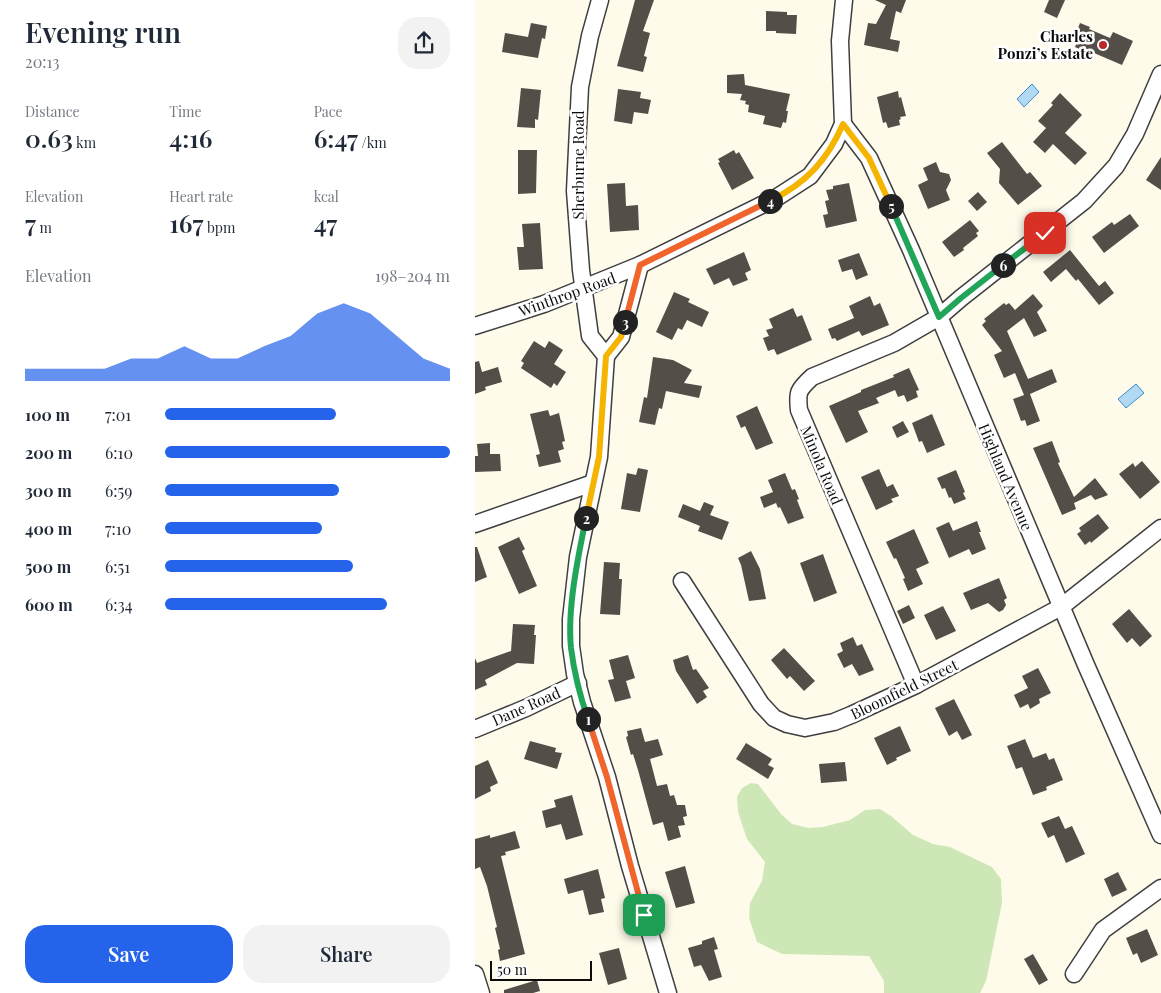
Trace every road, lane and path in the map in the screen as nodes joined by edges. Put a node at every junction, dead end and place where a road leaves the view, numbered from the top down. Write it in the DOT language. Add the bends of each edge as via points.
graph roads {
  1 [pos="600,0"];
  2 [pos="844,0"];
  3 [pos="1161,74"];
  4 [pos="843,124"];
  5 [pos="640,265"];
  6 [pos="584,289"];
  7 [pos="939,317"];
  8 [pos="475,326"];
  9 [pos="606,356"];
  10 [pos="593,483"];
  11 [pos="475,524"];
  12 [pos="1161,528"];
  13 [pos="683,581"];
  14 [pos="1061,607"];
  15 [pos="578,683"];
  16 [pos="916,685"];
  17 [pos="475,729"];
  18 [pos="1161,835"];
  19 [pos="1161,888"];
  20 [pos="475,974"];
  21 [pos="1074,974"];
  22 [pos="481,993"];
  23 [pos="668,993"];
  1 -- 6 [label="street, Sherburne Road" via="583,70 578,120 575,191"];
  2 -- 4 [label="street, Winthrop Road" via="840,41"];
  3 -- 7 [label="street, Minola Road" via="1135,134 1115,166 1084,201"];
  4 -- 5 [label="street, Winthrop Road" via="834,144 810,176 776,198"];
  4 -- 7 [label="street, Highland Avenue" via="869,158"];
  5 -- 6 [label="street, Winthrop Road"];
  5 -- 9 [label="street" via="621,337"];
  6 -- 8 [label="street, Winthrop Road"];
  6 -- 9 [label="street, Sherburne Road" via="590,336"];
  7 -- 14 [label="street, Highland Avenue"];
  7 -- 16 [label="street, Minola Road" via="894,342 812,377 797,394 799,410"];
  9 -- 10 [label="street" via="599,457"];
  10 -- 11 [label="street"];
  10 -- 15 [label="street" via="578,557 571,619 571,646"];
  12 -- 14 [label="street, Bloomfield Street"];
  13 -- 16 [label="street, Bloomfield Street" via="761,704 774,718 787,724 805,728 834,722"];
  14 -- 16 [label="street, Bloomfield Street"];
  14 -- 18 [label="street, Highland Avenue"];
  15 -- 17 [label="street, Dane Road"];
  15 -- 23 [label="street"];
  19 -- 21 [label="street" via="1103,930"];
  20 -- 22 [label="street"];
}
